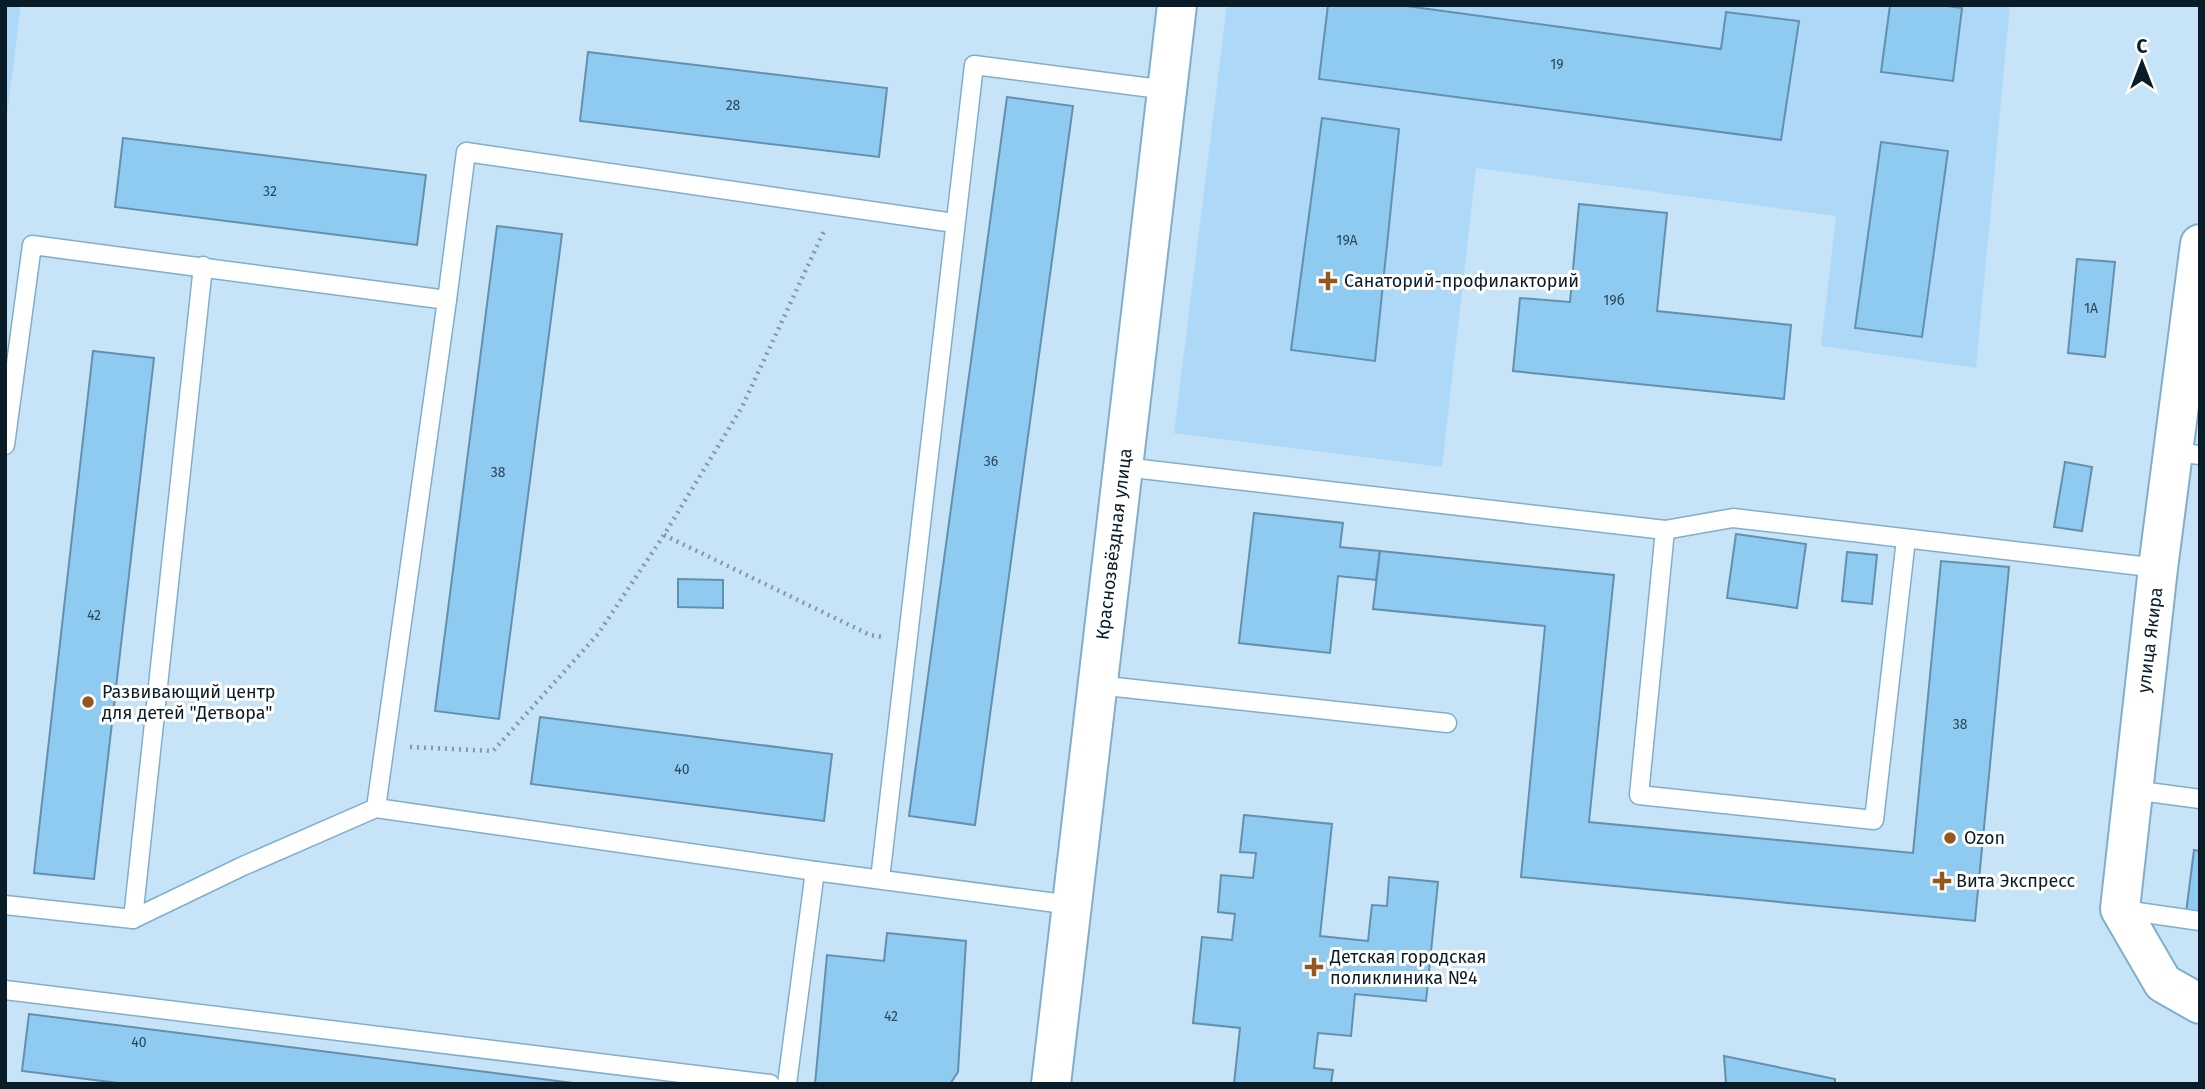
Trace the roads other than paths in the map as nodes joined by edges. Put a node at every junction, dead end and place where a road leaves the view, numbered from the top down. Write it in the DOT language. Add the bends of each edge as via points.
graph roads {
  1 [pos="1177,5"];
  2 [pos="1167,90"];
  3 [pos="954,223"];
  4 [pos="2200,244"];
  5 [pos="203,266"];
  6 [pos="447,300"];
  7 [pos="5,445"];
  8 [pos="2186,453"];
  9 [pos="1124,467"];
  10 [pos="1665,530"];
  11 [pos="1906,538"];
  12 [pos="2158,568"];
  13 [pos="1097,685"];
  14 [pos="1447,723"];
  15 [pos="2133,790"];
  16 [pos="2200,799"];
  17 [pos="376,808"];
  18 [pos="815,871"];
  19 [pos="880,880"];
  20 [pos="5,905"];
  21 [pos="1071,905"];
  22 [pos="2120,909"];
  23 [pos="132,919"];
  24 [pos="2200,921"];
  25 [pos="5,990"];
  26 [pos="2200,1004"];
  27 [pos="770,1084"];
  28 [pos="787,1084"];
  29 [pos="1051,1084"];
  1 -- 2 [label="street, Краснозвёздная улица"];
  2 -- 3 [label="lane" via="974,65"];
  2 -- 9 [label="street, Краснозвёздная улица"];
  3 -- 6 [label="lane" via="466,152"];
  3 -- 19 [label="lane"];
  4 -- 8 [label="street, улица Якира"];
  5 -- 6 [label="lane"];
  5 -- 7 [label="lane" via="32,245"];
  5 -- 23 [label="lane"];
  6 -- 17 [label="lane"];
  8 -- 12 [label="street, улица Якира"];
  9 -- 10 [label="lane"];
  9 -- 13 [label="street, Краснозвёздная улица"];
  10 -- 11 [label="lane" via="1734,517"];
  10 -- 11 [label="lane" via="1639,795 1874,820"];
  11 -- 12 [label="lane"];
  12 -- 15 [label="street, улица Якира"];
  13 -- 14 [label="lane"];
  13 -- 21 [label="street, Краснозвёздная улица"];
  15 -- 16 [label="lane"];
  15 -- 22 [label="street, улица Якира"];
  17 -- 18 [label="lane"];
  17 -- 23 [label="lane"];
  18 -- 19 [label="lane"];
  18 -- 28 [label="lane"];
  19 -- 21 [label="lane"];
  20 -- 23 [label="lane"];
  21 -- 29 [label="street, Краснозвёздная улица"];
  22 -- 24 [label="lane"];
  22 -- 26 [label="street" via="2164,983"];
  25 -- 27 [label="lane"];
}
